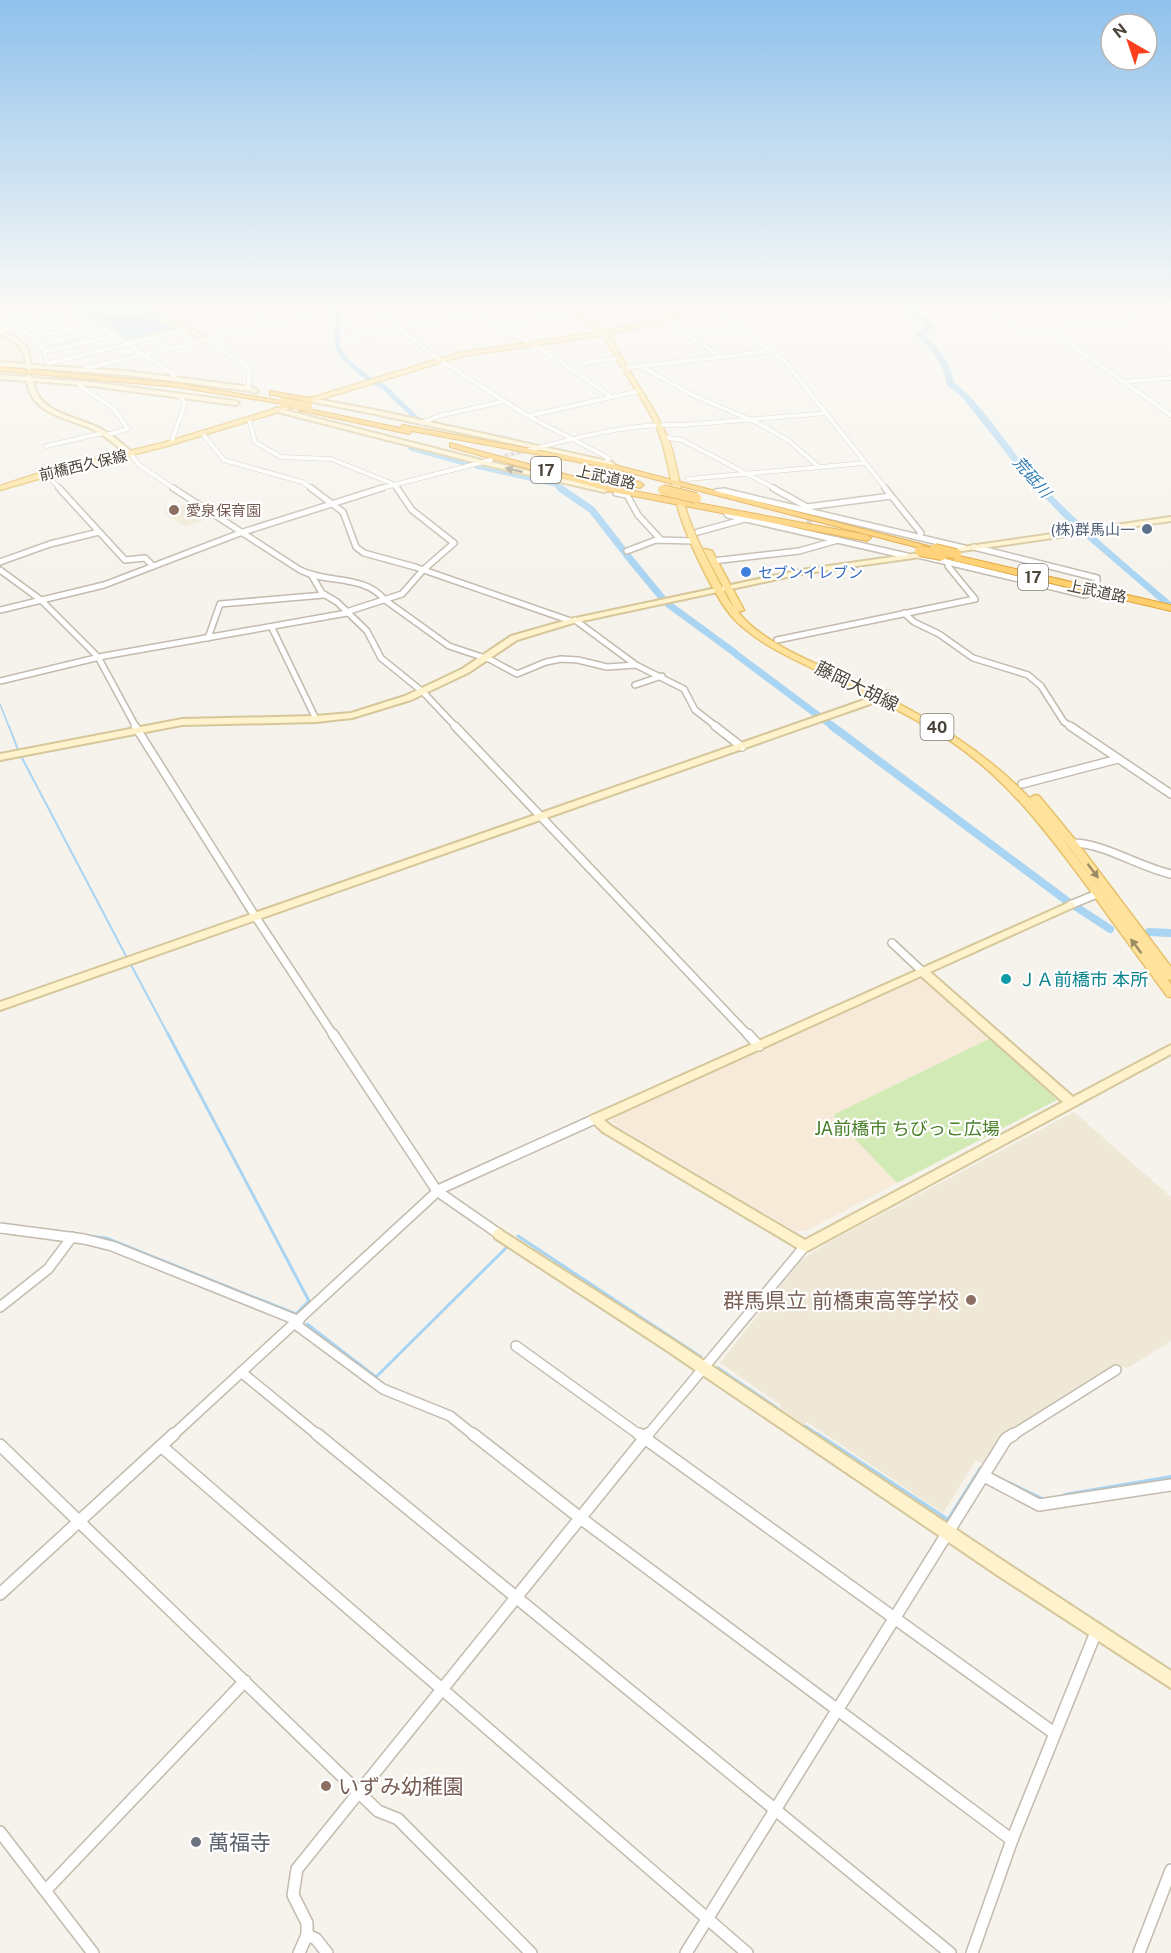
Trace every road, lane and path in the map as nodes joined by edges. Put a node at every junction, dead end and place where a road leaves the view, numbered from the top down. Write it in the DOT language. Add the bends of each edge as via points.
graph roads {
  1 [pos="35,396"];
  2 [pos="98,396"];
  3 [pos="180,396"];
  4 [pos="181,396"];
  5 [pos="201,396"];
  6 [pos="231,396"];
  7 [pos="281,396"];
  8 [pos="285,396"];
  9 [pos="330,396"];
  10 [pos="497,396"];
  11 [pos="616,396"];
  12 [pos="642,396"];
  13 [pos="695,396"];
  14 [pos="813,396"];
  15 [pos="1144,396"];
  16 [pos="612,397"];
  17 [pos="505,401"];
  18 [pos="236,403"];
  19 [pos="303,405"];
  20 [pos="279,406"];
  21 [pos="826,413"];
  22 [pos="1171,415"];
  23 [pos="528,416"];
  24 [pos="309,418"];
  25 [pos="249,419"];
  26 [pos="751,419"];
  27 [pos="422,423"];
  28 [pos="659,424"];
  29 [pos="403,428"];
  30 [pos="202,433"];
  31 [pos="411,433"];
  32 [pos="104,434"];
  33 [pos="664,437"];
  34 [pos="573,439"];
  35 [pos="174,442"];
  36 [pos="46,446"];
  37 [pos="541,447"];
  38 [pos="529,450"];
  39 [pos="131,454"];
  40 [pos="491,460"];
  41 [pos="481,462"];
  42 [pos="606,462"];
  43 [pos="865,463"];
  44 [pos="818,466"];
  45 [pos="615,467"];
  46 [pos="46,474"];
  47 [pos="748,474"];
  48 [pos="688,479"];
  49 [pos="675,482"];
  50 [pos="394,484"];
  51 [pos="0,488"];
  52 [pos="610,490"];
  53 [pos="663,492"];
  54 [pos="678,492"];
  55 [pos="716,492"];
  56 [pos="698,493"];
  57 [pos="891,496"];
  58 [pos="334,502"];
  59 [pos="681,502"];
  60 [pos="807,508"];
  61 [pos="726,512"];
  62 [pos="746,519"];
  63 [pos="1171,519"];
  64 [pos="99,532"];
  65 [pos="240,533"];
  66 [pos="920,536"];
  67 [pos="696,537"];
  68 [pos="869,539"];
  69 [pos="661,540"];
  70 [pos="838,540"];
  71 [pos="912,543"];
  72 [pos="974,547"];
  73 [pos="627,551"];
  74 [pos="960,551"];
  75 [pos="939,552"];
  76 [pos="919,553"];
  77 [pos="907,556"];
  78 [pos="713,561"];
  79 [pos="0,562"];
  80 [pos="949,563"];
  81 [pos="153,566"];
  82 [pos="0,570"];
  83 [pos="423,570"];
  84 [pos="312,576"];
  85 [pos="1097,583"];
  86 [pos="722,588"];
  87 [pos="1090,593"];
  88 [pos="1121,594"];
  89 [pos="324,595"];
  90 [pos="41,600"];
  91 [pos="385,600"];
  92 [pos="1171,606"];
  93 [pos="0,610"];
  94 [pos="347,613"];
  95 [pos="904,613"];
  96 [pos="573,621"];
  97 [pos="272,628"];
  98 [pos="208,638"];
  99 [pos="777,640"];
  100 [pos="98,657"];
  101 [pos="485,658"];
  102 [pos="636,665"];
  103 [pos="662,676"];
  104 [pos="0,681"];
  105 [pos="635,685"];
  106 [pos="423,692"];
  107 [pos="883,695"];
  108 [pos="316,719"];
  109 [pos="135,729"];
  110 [pos="742,747"];
  111 [pos="0,757"];
  112 [pos="1118,759"];
  113 [pos="1022,784"];
  114 [pos="1171,794"];
  115 [pos="539,817"];
  116 [pos="1072,843"];
  117 [pos="1171,874"];
  118 [pos="1097,894"];
  119 [pos="1072,904"];
  120 [pos="255,916"];
  121 [pos="892,944"];
  122 [pos="923,972"];
  123 [pos="1171,976"];
  124 [pos="1171,993"];
  125 [pos="0,1006"];
  126 [pos="759,1046"];
  127 [pos="1171,1049"];
  128 [pos="1070,1101"];
  129 [pos="596,1119"];
  130 [pos="437,1191"];
  131 [pos="0,1228"];
  132 [pos="499,1233"];
  133 [pos="72,1237"];
  134 [pos="805,1246"];
  135 [pos="0,1307"];
  136 [pos="297,1322"];
  137 [pos="516,1346"];
  138 [pos="702,1367"];
  139 [pos="1116,1370"];
  140 [pos="241,1372"];
  141 [pos="644,1438"];
  142 [pos="0,1445"];
  143 [pos="161,1446"];
  144 [pos="984,1476"];
  145 [pos="1171,1485"];
  146 [pos="579,1516"];
  147 [pos="79,1521"];
  148 [pos="949,1533"];
  149 [pos="0,1594"];
  150 [pos="515,1596"];
  151 [pos="895,1618"];
  152 [pos="1096,1632"];
  153 [pos="1171,1680"];
  154 [pos="245,1681"];
  155 [pos="442,1688"];
  156 [pos="837,1709"];
  157 [pos="1054,1733"];
  158 [pos="358,1791"];
  159 [pos="775,1808"];
  160 [pos="0,1832"];
  161 [pos="1012,1840"];
  162 [pos="1171,1870"];
  163 [pos="46,1890"];
  164 [pos="706,1917"];
  165 [pos="307,1935"];
  166 [pos="1140,1952"];
  167 [pos="93,1953"];
  168 [pos="299,1953"];
  169 [pos="327,1953"];
  170 [pos="531,1953"];
  171 [pos="686,1953"];
  172 [pos="747,1953"];
  173 [pos="950,1953"];
  174 [pos="972,1953"];
  1 -- 32 [label="street" via="43,405"];
  2 -- 32 [label="street" via="120,414 128,429"];
  3 -- 35 [label="street" via="186,404"];
  4 -- 18 [label="street"];
  5 -- 18 [label="highway"];
  6 -- 20 [label="highway, 上武道路 / 17"];
  7 -- 19 [label="highway"];
  8 -- 19 [label="highway"];
  9 -- 19 [label="main road"];
  10 -- 17 [label="street"];
  11 -- 16 [label="street"];
  12 -- 28 [label="main road, 藤岡大胡線 / 40"];
  13 -- 26 [label="street"];
  14 -- 21 [label="street"];
  15 -- 22 [label="street"];
  16 -- 23 [label="street"];
  17 -- 23 [label="street"];
  17 -- 27 [label="street"];
  18 -- 20 [label="highway"];
  19 -- 20 [label="highway, 上武道路 / 17, bridge"];
  19 -- 24 [label="street" via="294,413"];
  19 -- 27 [label="street"];
  19 -- 29 [label="highway, 上武道路 / 17"];
  19 -- 31 [label="highway, 上武道路 / 17"];
  20 -- 24 [label="street"];
  20 -- 25 [label="main road, 前橋西久保線"];
  21 -- 26 [label="street"];
  21 -- 43 [label="street"];
  23 -- 34 [label="street"];
  24 -- 41 [label="street"];
  25 -- 30 [label="main road, 前橋西久保線"];
  25 -- 50 [label="street" via="255,442 273,453 286,458 331,459"];
  26 -- 28 [label="street"];
  26 -- 44 [label="street" via="789,441"];
  27 -- 37 [label="street"];
  28 -- 33 [label="main road, 藤岡大胡線 / 40"];
  28 -- 34 [label="street"];
  29 -- 45 [label="highway, 17"];
  29 -- 53 [label="highway, 上武道路 / 17"];
  30 -- 35 [label="main road, 前橋西久保線"];
  30 -- 58 [label="street" via="224,460 302,482"];
  31 -- 52 [label="highway, 17"];
  31 -- 53 [label="highway, 上武道路 / 17"];
  32 -- 36 [label="street"];
  32 -- 39 [label="street"];
  33 -- 47 [label="street" via="682,440"];
  33 -- 49 [label="main road, 藤岡大胡線 / 40"];
  34 -- 37 [label="street"];
  34 -- 42 [label="street" via="608,458"];
  35 -- 39 [label="main road, 前橋西久保線"];
  37 -- 38 [label="street"];
  37 -- 42 [label="street"];
  39 -- 46 [label="main road, 前橋西久保線"];
  39 -- 65 [label="street" via="151,474"];
  40 -- 41 [label="street"];
  41 -- 50 [label="street"];
  52 -- 41 [label="street, one-way"];
  42 -- 45 [label="street"];
  43 -- 44 [label="street"];
  43 -- 57 [label="street"];
  44 -- 47 [label="street"];
  45 -- 49 [label="highway, 17"];
  46 -- 51 [label="main road, 前橋西久保線"];
  46 -- 64 [label="street"];
  47 -- 48 [label="street"];
  47 -- 60 [label="street"];
  49 -- 54 [label="main road, 藤岡大胡線 / 40"];
  49 -- 56 [label="highway, 17"];
  50 -- 58 [label="street"];
  50 -- 83 [label="street" via="412,510 453,540"];
  52 -- 53 [label="highway, 17"];
  52 -- 69 [label="street" via="627,495 638,515"];
  53 -- 54 [label="highway"];
  53 -- 56 [label="highway, 上武道路 / 17, bridge"];
  53 -- 59 [label="highway, 17"];
  54 -- 56 [label="highway"];
  54 -- 59 [label="main road, 藤岡大胡線 / 40"];
  55 -- 56 [label="highway, 17"];
  55 -- 60 [label="street"];
  55 -- 71 [label="highway, 17"];
  56 -- 68 [label="highway, 上武道路 / 17"];
  56 -- 71 [label="highway, 上武道路 / 17"];
  57 -- 60 [label="street"];
  57 -- 66 [label="street"];
  58 -- 65 [label="street"];
  58 -- 83 [label="street" via="343,512 356,547 364,553"];
  59 -- 61 [label="highway, 17"];
  59 -- 67 [label="main road, 藤岡大胡線 / 40"];
  60 -- 66 [label="street" via="817,514"];
  61 -- 62 [label="street"];
  61 -- 68 [label="highway, 17"];
  62 -- 67 [label="street"];
  62 -- 70 [label="street"];
  63 -- 72 [label="street"];
  64 -- 79 [label="street"];
  64 -- 81 [label="street" via="125,560 145,558"];
  65 -- 81 [label="street"];
  65 -- 84 [label="street"];
  66 -- 74 [label="street"];
  67 -- 69 [label="street"];
  67 -- 78 [label="main road, 藤岡大胡線 / 40"];
  67 -- 86 [label="main road, 藤岡大胡線 / 40"];
  68 -- 76 [label="highway, 上武道路 / 17"];
  69 -- 73 [label="street"];
  70 -- 77 [label="street"];
  70 -- 78 [label="street" via="801,551"];
  71 -- 75 [label="highway, 上武道路 / 17"];
  72 -- 74 [label="street"];
  72 -- 85 [label="street" via="1097,578"];
  74 -- 75 [label="highway, 上武道路 / 17, bridge"];
  74 -- 76 [label="street"];
  74 -- 88 [label="highway, 上武道路 / 17"];
  75 -- 76 [label="highway, 上武道路 / 17, bridge"];
  75 -- 88 [label="highway, 上武道路 / 17"];
  76 -- 77 [label="street"];
  76 -- 80 [label="street"];
  77 -- 86 [label="street"];
  78 -- 86 [label="main road, 藤岡大胡線 / 40"];
  80 -- 87 [label="street"];
  80 -- 95 [label="street" via="975,599"];
  81 -- 90 [label="street" via="104,585"];
  82 -- 90 [label="street"];
  83 -- 91 [label="street" via="402,594"];
  83 -- 96 [label="street"];
  84 -- 89 [label="street"];
  84 -- 91 [label="street" via="363,585 377,590"];
  86 -- 96 [label="street"];
  86 -- 99 [label="main road, 藤岡大胡線 / 40" via="745,616"];
  86 -- 107 [label="main road, 藤岡大胡線 / 40" via="738,618 770,643"];
  88 -- 92 [label="highway, 上武道路 / 17"];
  89 -- 94 [label="street"];
  89 -- 98 [label="street" via="220,604"];
  90 -- 93 [label="street"];
  90 -- 100 [label="street"];
  91 -- 94 [label="street"];
  91 -- 101 [label="street" via="448,646"];
  94 -- 97 [label="street"];
  94 -- 106 [label="street" via="367,631 381,658"];
  95 -- 99 [label="street"];
  95 -- 112 [label="street" via="974,658 1028,675 1041,687 1064,722"];
  96 -- 101 [label="street" via="520,635"];
  96 -- 102 [label="street"];
  97 -- 98 [label="street"];
  97 -- 108 [label="street"];
  98 -- 100 [label="street"];
  99 -- 107 [label="main road, 藤岡大胡線 / 40"];
  100 -- 104 [label="street"];
  100 -- 109 [label="street"];
  101 -- 102 [label="street" via="517,674 561,659 607,667"];
  101 -- 106 [label="street"];
  102 -- 103 [label="street"];
  103 -- 105 [label="street"];
  103 -- 110 [label="street" via="684,689 695,710"];
  106 -- 108 [label="street" via="371,711"];
  106 -- 115 [label="street"];
  107 -- 110 [label="street"];
  107 -- 113 [label="main road, 藤岡大胡線 / 40" via="960,734"];
  107 -- 118 [label="main road, 藤岡大胡線 / 40" via="936,726 996,769 1038,813"];
  108 -- 109 [label="street" via="202,720"];
  109 -- 111 [label="street"];
  109 -- 120 [label="street"];
  110 -- 115 [label="street"];
  112 -- 113 [label="street"];
  112 -- 114 [label="street"];
  113 -- 116 [label="main road, 藤岡大胡線 / 40"];
  115 -- 120 [label="street"];
  115 -- 126 [label="street"];
  116 -- 117 [label="street" via="1086,843"];
  116 -- 123 [label="main road, 藤岡大胡線 / 40, one-way"];
  118 -- 119 [label="street"];
  124 -- 118 [label="main road, 藤岡大胡線 / 40, one-way"];
  119 -- 122 [label="street"];
  120 -- 125 [label="street"];
  120 -- 130 [label="street"];
  121 -- 122 [label="street"];
  122 -- 126 [label="street"];
  122 -- 128 [label="street"];
  126 -- 129 [label="street"];
  127 -- 128 [label="street"];
  128 -- 134 [label="street"];
  129 -- 130 [label="street"];
  129 -- 134 [label="street"];
  130 -- 132 [label="street"];
  130 -- 136 [label="street"];
  131 -- 133 [label="street"];
  132 -- 138 [label="street"];
  133 -- 135 [label="street" via="48,1269"];
  133 -- 136 [label="street" via="112,1246"];
  134 -- 138 [label="street"];
  136 -- 140 [label="street"];
  136 -- 146 [label="street" via="383,1389 450,1416"];
  137 -- 141 [label="street"];
  138 -- 141 [label="street"];
  138 -- 148 [label="street"];
  139 -- 144 [label="street" via="1006,1439"];
  140 -- 143 [label="street"];
  140 -- 150 [label="street"];
  141 -- 146 [label="street"];
  141 -- 151 [label="street"];
  142 -- 147 [label="street"];
  143 -- 147 [label="street"];
  143 -- 155 [label="street"];
  144 -- 145 [label="street" via="1038,1506"];
  144 -- 148 [label="street"];
  146 -- 150 [label="street"];
  146 -- 156 [label="street"];
  147 -- 149 [label="street"];
  147 -- 154 [label="street"];
  148 -- 151 [label="street"];
  148 -- 152 [label="street"];
  150 -- 155 [label="street"];
  150 -- 159 [label="street"];
  151 -- 156 [label="street"];
  151 -- 157 [label="street"];
  152 -- 153 [label="street"];
  152 -- 157 [label="street"];
  154 -- 158 [label="street"];
  154 -- 163 [label="street"];
  155 -- 158 [label="street"];
  155 -- 164 [label="street"];
  156 -- 159 [label="street"];
  156 -- 161 [label="street"];
  157 -- 161 [label="street"];
  158 -- 165 [label="street" via="297,1869 293,1895 307,1923"];
  158 -- 170 [label="street" via="378,1811 398,1819"];
  159 -- 164 [label="street"];
  159 -- 173 [label="street"];
  160 -- 163 [label="street"];
  161 -- 174 [label="street"];
  162 -- 166 [label="street"];
  163 -- 167 [label="street"];
  164 -- 171 [label="street"];
  164 -- 172 [label="street"];
  165 -- 168 [label="street"];
  165 -- 169 [label="street" via="316,1939"];
}
